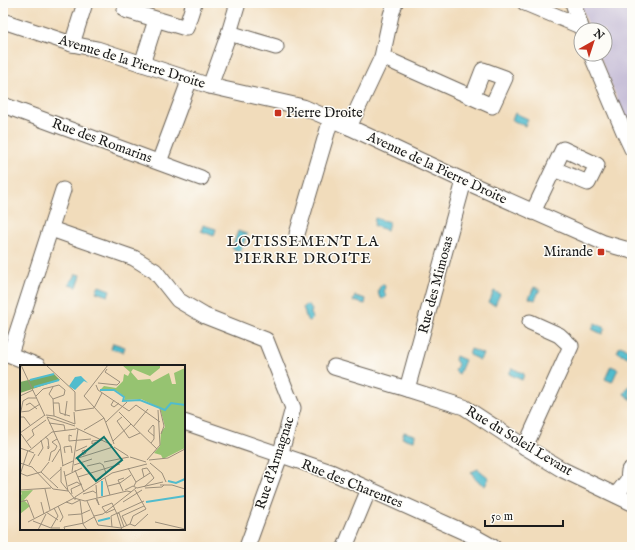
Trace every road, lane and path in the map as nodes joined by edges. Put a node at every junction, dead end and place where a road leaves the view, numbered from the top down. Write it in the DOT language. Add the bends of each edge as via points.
graph roads {
  1 [pos="85,3"];
  2 [pos="128,3"];
  3 [pos="194,3"];
  4 [pos="238,3"];
  5 [pos="395,3"];
  6 [pos="525,3"];
  7 [pos="573,3"];
  8 [pos="156,20"];
  9 [pos="3,21"];
  10 [pos="579,22"];
  11 [pos="573,24"];
  12 [pos="229,33"];
  13 [pos="72,44"];
  14 [pos="276,47"];
  15 [pos="382,56"];
  16 [pos="595,62"];
  17 [pos="142,64"];
  18 [pos="187,79"];
  19 [pos="210,86"];
  20 [pos="473,96"];
  21 [pos="3,105"];
  22 [pos="331,119"];
  23 [pos="349,127"];
  24 [pos="632,149"];
  25 [pos="159,162"];
  26 [pos="554,169"];
  27 [pos="201,178"];
  28 [pos="464,181"];
  29 [pos="63,190"];
  30 [pos="533,212"];
  31 [pos="51,229"];
  32 [pos="297,234"];
  33 [pos="632,240"];
  34 [pos="616,247"];
  35 [pos="632,251"];
  36 [pos="530,322"];
  37 [pos="6,353"];
  38 [pos="36,365"];
  39 [pos="334,368"];
  40 [pos="407,388"];
  41 [pos="185,422"];
  42 [pos="525,447"];
  43 [pos="280,456"];
  44 [pos="629,470"];
  45 [pos="369,489"];
  46 [pos="616,495"];
  47 [pos="632,503"];
  48 [pos="472,542"];
  49 [pos="247,547"];
  50 [pos="345,547"];
  51 [pos="493,547"];
  1 -- 13 [label="street"];
  2 -- 8 [label="street" via="126,10"];
  3 -- 8 [label="street" via="186,28"];
  4 -- 12 [label="street"];
  5 -- 15 [label="street"];
  6 -- 11 [label="street"];
  7 -- 10 [label="street"];
  8 -- 17 [label="street"];
  9 -- 13 [label="street, Avenue de la Pierre Droite"];
  12 -- 14 [label="street"];
  12 -- 19 [label="street"];
  13 -- 17 [label="street, Avenue de la Pierre Droite" via="97,49"];
  15 -- 20 [label="street"];
  15 -- 23 [label="street"];
  16 -- 24 [label="street"];
  17 -- 18 [label="street, Avenue de la Pierre Droite"];
  18 -- 19 [label="street, Avenue de la Pierre Droite"];
  18 -- 25 [label="street" via="187,87"];
  19 -- 22 [label="street, Avenue de la Pierre Droite" via="303,107"];
  21 -- 25 [label="street, Rue des Romarins"];
  22 -- 23 [label="street, Avenue de la Pierre Droite"];
  22 -- 32 [label="street"];
  23 -- 28 [label="street, Avenue de la Pierre Droite"];
  25 -- 27 [label="street, Rue des Romarins"];
  26 -- 30 [label="street"];
  28 -- 30 [label="street, Avenue de la Pierre Droite"];
  28 -- 40 [label="street, Rue des Mimosas"];
  29 -- 31 [label="street"];
  30 -- 34 [label="street, Avenue de la Pierre Droite"];
  31 -- 37 [label="street"];
  31 -- 43 [label="street, Rue d'Armagnac" via="134,258 155,271 178,300 205,316 266,340 293,408"];
  33 -- 34 [label="street"];
  34 -- 35 [label="street, Avenue de la Pierre Droite"];
  36 -- 42 [label="street" via="559,335 571,346"];
  37 -- 38 [label="street"];
  39 -- 40 [label="street, Rue du Soleil Levant"];
  40 -- 42 [label="street, Rue du Soleil Levant" via="464,407"];
  41 -- 43 [label="street, Rue des Charentes"];
  42 -- 46 [label="street, Rue du Soleil Levant" via="563,470"];
  43 -- 45 [label="street, Rue des Charentes" via="331,472"];
  43 -- 49 [label="street, Rue d'Armagnac"];
  44 -- 46 [label="street" via="628,480"];
  45 -- 48 [label="street, Rue des Charentes"];
  45 -- 50 [label="street"];
  46 -- 47 [label="street, Rue du Soleil Levant"];
  48 -- 51 [label="street, Rue des Charentes"];
}
